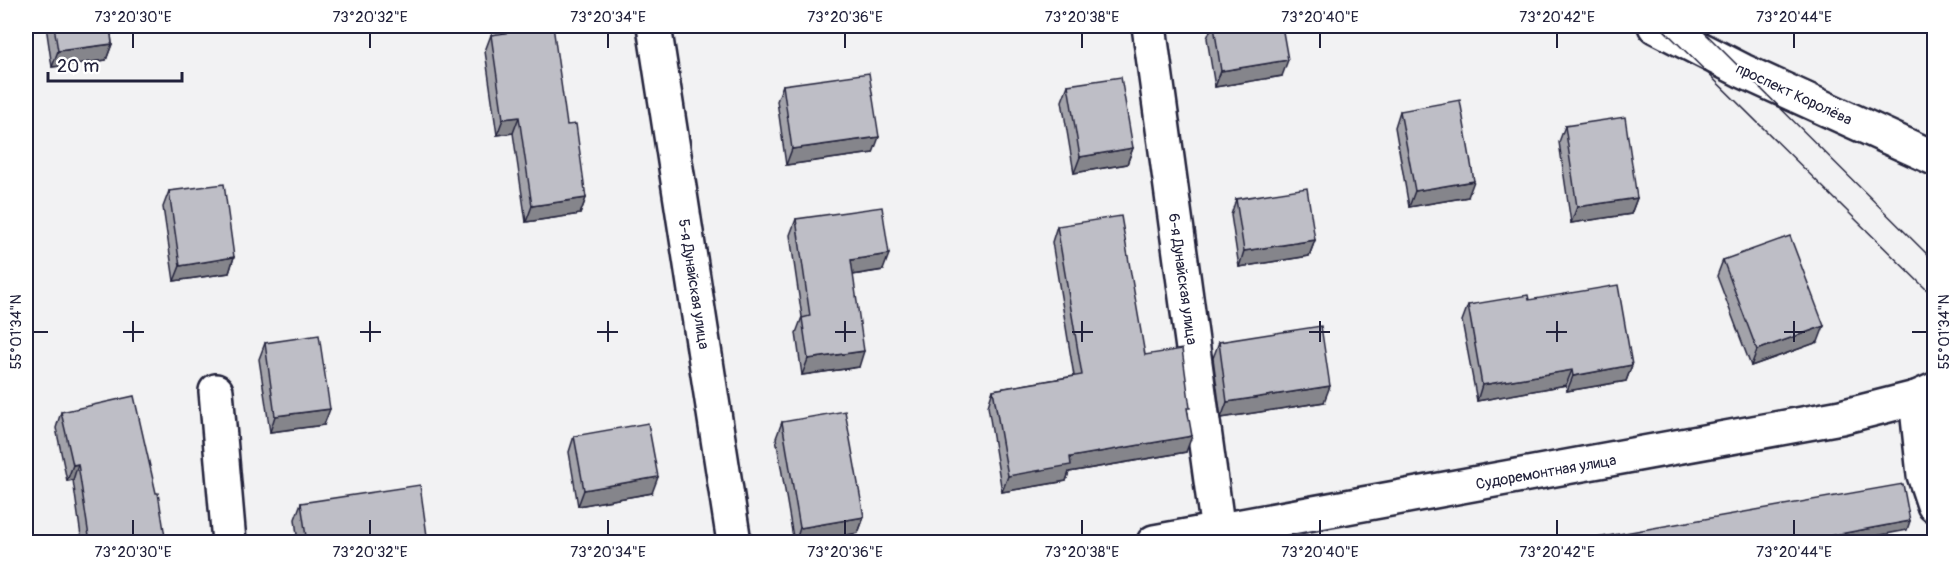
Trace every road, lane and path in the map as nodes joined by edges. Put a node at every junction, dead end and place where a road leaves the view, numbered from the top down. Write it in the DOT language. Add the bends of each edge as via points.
graph roads {
  1 [pos="654,26"];
  2 [pos="1149,26"];
  3 [pos="1655,26"];
  4 [pos="1935,158"];
  5 [pos="216,391"];
  6 [pos="1925,394"];
  7 [pos="1935,505"];
  8 [pos="1219,537"];
  9 [pos="229,543"];
  10 [pos="734,543"];
  11 [pos="1154,543"];
  1 -- 10 [label="street, 5-я Дунайская улица"];
  2 -- 8 [label="street, 6-я Дунайская улица"];
  3 -- 4 [label="street, проспект Королёва" via="1743,71"];
  5 -- 9 [label="street"];
  6 -- 7 [label="street" via="1924,476"];
  6 -- 8 [label="street, Судоремонтная улица" via="1829,420"];
  8 -- 11 [label="street, Судоремонтная улица"];
}
